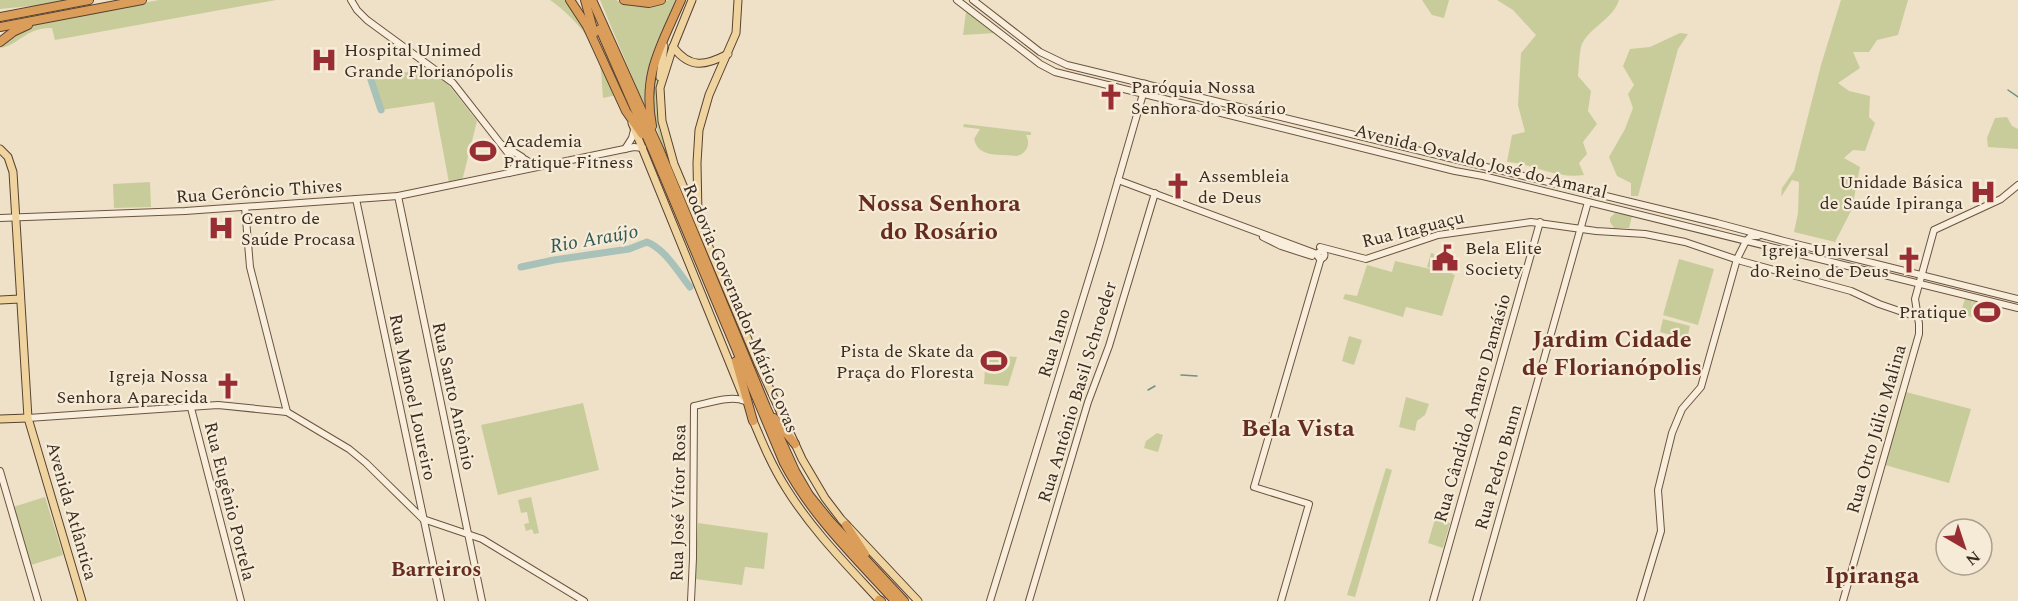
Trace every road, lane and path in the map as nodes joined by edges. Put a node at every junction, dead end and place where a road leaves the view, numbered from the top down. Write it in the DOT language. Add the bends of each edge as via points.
graph roads {
  1 [pos="89,0"];
  2 [pos="141,0"];
  3 [pos="351,0"];
  4 [pos="570,0"];
  5 [pos="586,0"];
  6 [pos="592,0"];
  7 [pos="624,0"];
  8 [pos="661,0"];
  9 [pos="681,0"];
  10 [pos="692,0"];
  11 [pos="738,0"];
  12 [pos="957,0"];
  13 [pos="973,0"];
  14 [pos="35,10"];
  15 [pos="0,12"];
  16 [pos="0,17"];
  17 [pos="49,18"];
  18 [pos="0,27"];
  19 [pos="668,32"];
  20 [pos="0,42"];
  21 [pos="673,47"];
  22 [pos="601,54"];
  23 [pos="728,54"];
  24 [pos="711,62"];
  25 [pos="722,66"];
  26 [pos="1145,83"];
  27 [pos="660,88"];
  28 [pos="1143,94"];
  29 [pos="626,111"];
  30 [pos="633,126"];
  31 [pos="1334,130"];
  32 [pos="638,136"];
  33 [pos="1331,139"];
  34 [pos="655,140"];
  35 [pos="500,143"];
  36 [pos="634,147"];
  37 [pos="643,148"];
  38 [pos="0,149"];
  39 [pos="625,150"];
  40 [pos="654,153"];
  41 [pos="526,160"];
  42 [pos="1466,163"];
  43 [pos="514,165"];
  44 [pos="541,167"];
  45 [pos="1443,168"];
  46 [pos="523,171"];
  47 [pos="1509,173"];
  48 [pos="502,176"];
  49 [pos="1483,176"];
  50 [pos="1118,180"];
  51 [pos="2018,185"];
  52 [pos="1155,193"];
  53 [pos="697,194"];
  54 [pos="398,196"];
  55 [pos="356,199"];
  56 [pos="688,199"];
  57 [pos="1588,202"];
  58 [pos="245,207"];
  59 [pos="0,218"];
  60 [pos="16,218"];
  61 [pos="698,221"];
  62 [pos="1540,222"];
  63 [pos="1717,223"];
  64 [pos="1581,229"];
  65 [pos="1699,229"];
  66 [pos="1765,236"];
  67 [pos="1746,241"];
  68 [pos="1820,250"];
  69 [pos="1322,254"];
  70 [pos="1799,254"];
  71 [pos="1737,259"];
  72 [pos="1921,274"];
  73 [pos="1919,283"];
  74 [pos="20,299"];
  75 [pos="0,300"];
  76 [pos="2018,300"];
  77 [pos="2004,305"];
  78 [pos="2018,308"];
  79 [pos="1917,317"];
  80 [pos="726,326"];
  81 [pos="738,384"];
  82 [pos="728,400"];
  83 [pos="745,401"];
  84 [pos="766,407"];
  85 [pos="191,408"];
  86 [pos="287,412"];
  87 [pos="28,418"];
  88 [pos="0,419"];
  89 [pos="753,421"];
  90 [pos="795,444"];
  91 [pos="0,471"];
  92 [pos="423,519"];
  93 [pos="846,525"];
  94 [pos="469,533"];
  95 [pos="876,571"];
  96 [pos="38,601"];
  97 [pos="80,601"];
  98 [pos="240,601"];
  99 [pos="441,601"];
  100 [pos="482,601"];
  101 [pos="585,601"];
  102 [pos="691,601"];
  103 [pos="880,601"];
  104 [pos="895,601"];
  105 [pos="904,601"];
  106 [pos="918,601"];
  107 [pos="990,601"];
  108 [pos="1029,601"];
  109 [pos="1281,601"];
  110 [pos="1433,601"];
  111 [pos="1476,601"];
  112 [pos="1640,601"];
  113 [pos="1843,601"];
  1 -- 14 [label="highway"];
  2 -- 17 [label="highway"];
  3 -- 35 [label="main road" via="366,20 453,83"];
  4 -- 22 [label="highway"];
  5 -- 22 [label="highway"];
  5 -- 40 [label="highway, Rodovia Governador Mário Covas"];
  6 -- 34 [label="highway, Rodovia Governador Mário Covas"];
  7 -- 8 [label="highway"];
  9 -- 19 [label="highway"];
  10 -- 21 [label="main road"];
  11 -- 23 [label="main road" via="737,28"];
  12 -- 28 [label="main road, Avenida Osvaldo José do Amaral" via="1050,70"];
  13 -- 26 [label="main road, Avenida Osvaldo José do Amaral" via="1049,58"];
  14 -- 15 [label="highway"];
  14 -- 16 [label="highway"];
  17 -- 18 [label="highway"];
  17 -- 20 [label="highway" via="20,28"];
  19 -- 27 [label="main road" via="660,63"];
  19 -- 34 [label="highway" via="650,77 650,116"];
  21 -- 24 [label="main road" via="689,62"];
  21 -- 27 [label="main road"];
  22 -- 29 [label="highway"];
  23 -- 24 [label="main road"];
  23 -- 25 [label="main road"];
  24 -- 25 [label="main road"];
  25 -- 53 [label="main road" via="699,130"];
  26 -- 28 [label="main road, Rua Iano" via="1139,87"];
  26 -- 31 [label="main road, Avenida Osvaldo José do Amaral"];
  27 -- 56 [label="main road" via="664,135"];
  28 -- 33 [label="main road, Avenida Osvaldo José do Amaral"];
  28 -- 50 [label="main road, Rua Iano"];
  29 -- 30 [label="main road"];
  29 -- 40 [label="highway"];
  30 -- 32 [label="main road"];
  30 -- 39 [label="main road"];
  31 -- 33 [label="main road" via="1328,135"];
  31 -- 42 [label="main road, Avenida Osvaldo José do Amaral"];
  32 -- 36 [label="main road"];
  32 -- 37 [label="main road"];
  33 -- 45 [label="main road, Avenida Osvaldo José do Amaral"];
  34 -- 84 [label="highway, Rodovia Governador Mário Covas"];
  35 -- 41 [label="main road"];
  35 -- 43 [label="main road"];
  36 -- 37 [label="main road"];
  36 -- 39 [label="main road"];
  37 -- 81 [label="main road"];
  38 -- 60 [label="main road, Avenida Atlântica" via="12,165"];
  39 -- 44 [label="main road"];
  40 -- 80 [label="highway, Rodovia Governador Mário Covas"];
  41 -- 43 [label="main road" via="518,159"];
  41 -- 44 [label="main road"];
  41 -- 46 [label="main road" via="528,166"];
  42 -- 45 [label="main road" via="1447,160 1442,163"];
  42 -- 47 [label="main road, Avenida Osvaldo José do Amaral"];
  43 -- 46 [label="main road" via="517,171"];
  43 -- 48 [label="main road"];
  44 -- 46 [label="main road, Rua Gerôncio Thives"];
  45 -- 49 [label="main road, Avenida Osvaldo José do Amaral"];
  46 -- 48 [label="main road, Rua Gerôncio Thives"];
  47 -- 49 [label="main road" via="1507,179"];
  47 -- 63 [label="main road, Avenida Osvaldo José do Amaral"];
  48 -- 54 [label="main road, Rua Gerôncio Thives"];
  49 -- 57 [label="main road, Avenida Osvaldo José do Amaral"];
  50 -- 52 [label="main road, Rua Itaguaçu"];
  50 -- 107 [label="main road, Rua Iano"];
  51 -- 72 [label="main road, Rua Otto Júlio Malina" via="2001,199 1934,230"];
  52 -- 69 [label="main road, Rua Itaguaçu"];
  52 -- 108 [label="main road, Rua Antônio Basil Schroeder"];
  53 -- 56 [label="main road"];
  53 -- 61 [label="main road"];
  54 -- 55 [label="main road, Rua Gerôncio Thives"];
  54 -- 94 [label="main road, Rua Santo Antônio"];
  55 -- 58 [label="main road, Rua Gerôncio Thives"];
  55 -- 92 [label="main road, Rua Manoel Loureiro"];
  56 -- 61 [label="main road"];
  57 -- 64 [label="main road, Rua Pedro Bunn"];
  57 -- 65 [label="main road, Avenida Osvaldo José do Amaral"];
  58 -- 60 [label="main road, Rua Gerôncio Thives"];
  58 -- 86 [label="main road" via="246,268"];
  59 -- 60 [label="main road, Rua Gerôncio Thives"];
  60 -- 74 [label="main road, Avenida Atlântica"];
  61 -- 90 [label="main road"];
  62 -- 64 [label="main road, Rua Itaguaçu"];
  62 -- 69 [label="main road, Rua Itaguaçu" via="1438,235 1371,258"];
  62 -- 110 [label="main road, Rua Cândido Amaro Damásio"];
  63 -- 65 [label="main road" via="1698,221 1695,225"];
  63 -- 66 [label="main road, Avenida Osvaldo José do Amaral"];
  64 -- 71 [label="main road, Rua Itaguaçu" via="1677,240"];
  64 -- 111 [label="main road, Rua Pedro Bunn"];
  65 -- 67 [label="main road, Avenida Osvaldo José do Amaral"];
  66 -- 67 [label="main road" via="1753,235"];
  66 -- 68 [label="main road, Avenida Osvaldo José do Amaral"];
  67 -- 70 [label="main road, Avenida Osvaldo José do Amaral"];
  67 -- 71 [label="main road"];
  68 -- 70 [label="main road" via="1820,256"];
  68 -- 72 [label="main road, Avenida Osvaldo José do Amaral"];
  69 -- 109 [label="main road" via="1254,487 1309,504"];
  70 -- 73 [label="main road, Avenida Osvaldo José do Amaral"];
  71 -- 79 [label="main road, Rua Itaguaçu" via="1851,291"];
  71 -- 112 [label="main road" via="1701,387 1682,409 1672,433 1658,490 1661,531"];
  72 -- 73 [label="main road, Rua Otto Júlio Malina"];
  72 -- 76 [label="main road, Avenida Osvaldo José do Amaral"];
  73 -- 77 [label="main road, Avenida Osvaldo José do Amaral"];
  73 -- 79 [label="main road, Rua Otto Júlio Malina"];
  74 -- 75 [label="main road"];
  74 -- 87 [label="main road, Avenida Atlântica"];
  76 -- 77 [label="main road" via="2009,299"];
  77 -- 78 [label="main road, Avenida Osvaldo José do Amaral"];
  79 -- 113 [label="main road, Rua Otto Júlio Malina" via="1918,339"];
  80 -- 89 [label="highway"];
  80 -- 104 [label="highway, Rodovia Governador Mário Covas" via="794,481 820,518"];
  81 -- 82 [label="main road"];
  81 -- 83 [label="main road"];
  82 -- 83 [label="main road"];
  82 -- 102 [label="main road, Rua José Vítor Rosa" via="694,406"];
  83 -- 89 [label="main road"];
  84 -- 90 [label="highway"];
  84 -- 95 [label="highway, Rodovia Governador Mário Covas" via="809,495"];
  85 -- 86 [label="main road" via="231,406"];
  85 -- 87 [label="main road"];
  85 -- 98 [label="main road, Rua Eugênio Portela"];
  86 -- 92 [label="main road" via="349,449"];
  87 -- 88 [label="main road"];
  87 -- 97 [label="main road, Avenida Atlântica"];
  89 -- 103 [label="main road" via="785,487 808,521"];
  90 -- 93 [label="main road" via="817,486"];
  91 -- 96 [label="main road"];
  92 -- 94 [label="main road"];
  92 -- 99 [label="main road, Rua Manoel Loureiro"];
  93 -- 95 [label="highway"];
  93 -- 106 [label="main road"];
  94 -- 100 [label="main road, Rua Santo Antônio"];
  94 -- 101 [label="main road"];
  95 -- 105 [label="highway, Rodovia Governador Mário Covas"];
}
